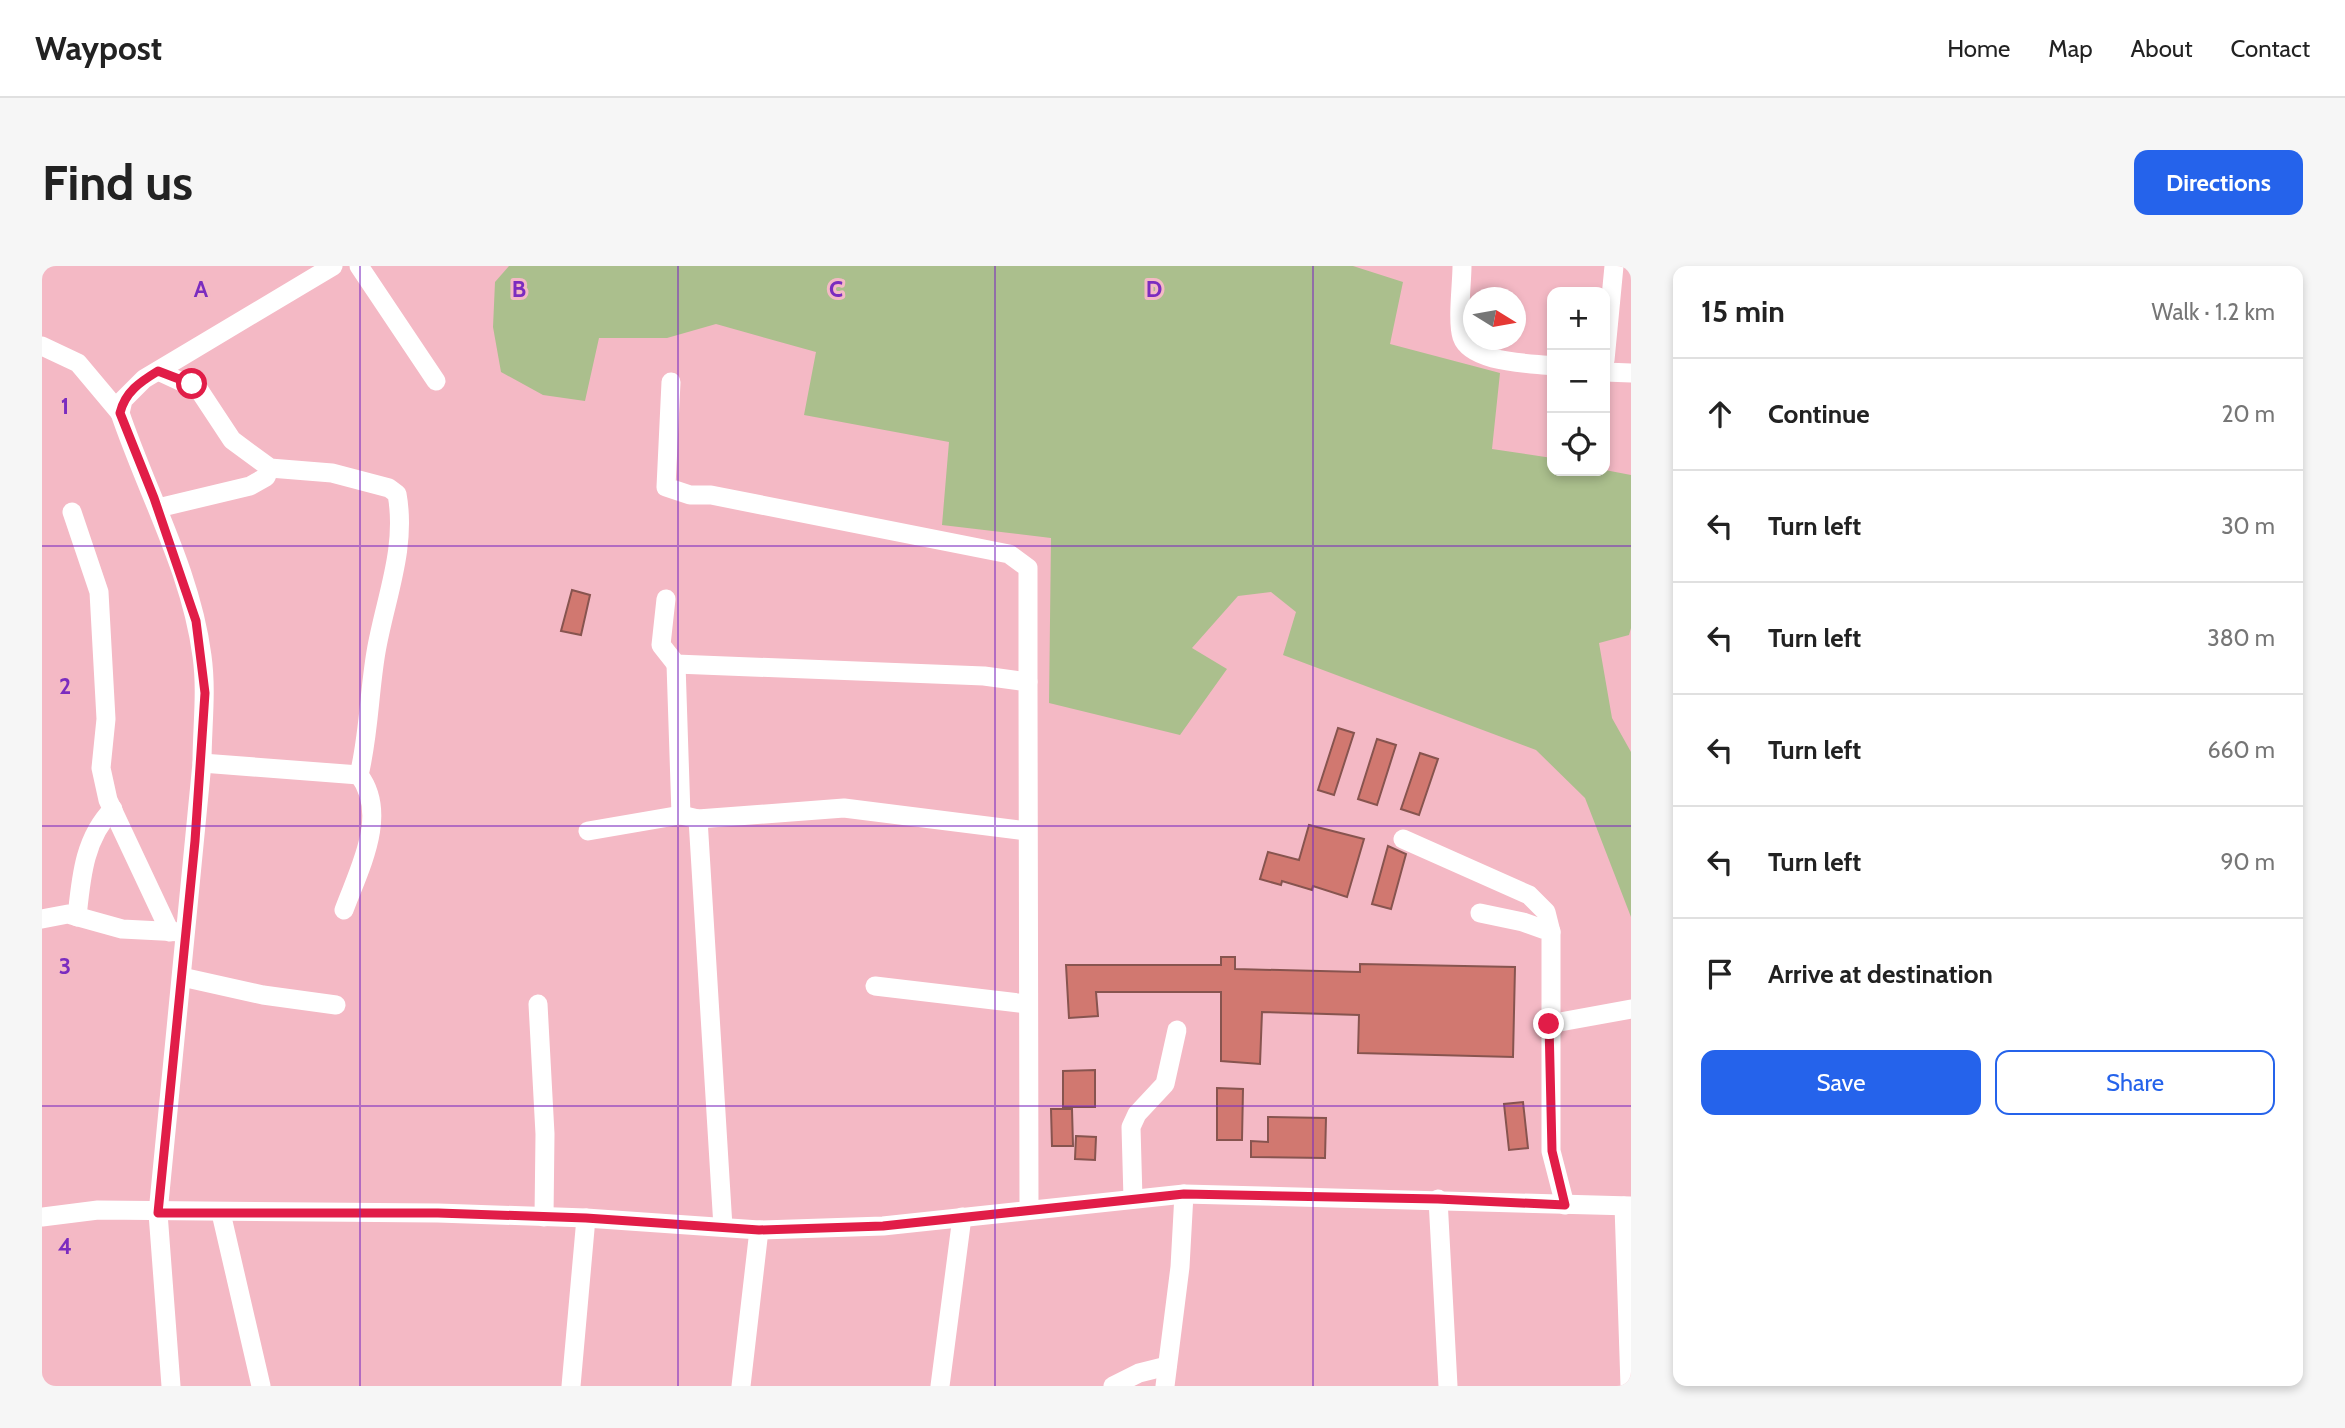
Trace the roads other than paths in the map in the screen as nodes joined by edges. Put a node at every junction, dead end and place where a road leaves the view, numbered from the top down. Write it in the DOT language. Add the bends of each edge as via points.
graph roads {
  1 [pos="333,266"];
  2 [pos="359,266"];
  3 [pos="1462,266"];
  4 [pos="1614,266"];
  5 [pos="42,346"];
  6 [pos="1606,350"];
  7 [pos="1547,365"];
  8 [pos="158,371"];
  9 [pos="1610,372"];
  10 [pos="1631,373"];
  11 [pos="436,381"];
  12 [pos="671,382"];
  13 [pos="120,413"];
  14 [pos="270,468"];
  15 [pos="158,508"];
  16 [pos="72,512"];
  17 [pos="666,598"];
  18 [pos="677,664"];
  19 [pos="1028,682"];
  20 [pos="202,763"];
  21 [pos="359,775"];
  22 [pos="113,809"];
  23 [pos="689,817"];
  24 [pos="588,831"];
  25 [pos="1027,831"];
  26 [pos="1403,839"];
  27 [pos="344,910"];
  28 [pos="1480,913"];
  29 [pos="77,917"];
  30 [pos="42,919"];
  31 [pos="178,932"];
  32 [pos="1551,932"];
  33 [pos="182,977"];
  34 [pos="875,986"];
  35 [pos="538,1004"];
  36 [pos="1027,1004"];
  37 [pos="336,1005"];
  38 [pos="1631,1009"];
  39 [pos="1549,1024"];
  40 [pos="1177,1030"];
  41 [pos="1184,1194"];
  42 [pos="1133,1199"];
  43 [pos="1438,1199"];
  44 [pos="1565,1205"];
  45 [pos="1628,1206"];
  46 [pos="1029,1209"];
  47 [pos="158,1213"];
  48 [pos="221,1213"];
  49 [pos="42,1217"];
  50 [pos="544,1217"];
  51 [pos="962,1217"];
  52 [pos="586,1218"];
  53 [pos="723,1227"];
  54 [pos="759,1230"];
  55 [pos="1167,1366"];
  56 [pos="1113,1385"];
  57 [pos="171,1386"];
  58 [pos="261,1386"];
  59 [pos="571,1386"];
  60 [pos="741,1386"];
  61 [pos="940,1386"];
  62 [pos="1165,1386"];
  63 [pos="1448,1386"];
  64 [pos="1630,1386"];
  1 -- 8 [label="street"];
  2 -- 11 [label="street"];
  3 -- 7 [label="street" via="1461,336 1468,346 1505,361"];
  4 -- 6 [label="street"];
  5 -- 13 [label="street" via="78,363"];
  8 -- 13 [label="street" via="131,390"];
  8 -- 14 [label="street" via="199,390 232,440"];
  9 -- 10 [label="street"];
  12 -- 19 [label="street" via="666,487 1009,554 1022,561 1028,568"];
  13 -- 15 [label="street"];
  14 -- 15 [label="street" via="266,477 250,486"];
  14 -- 21 [label="street" via="332,473 397,494 397,566 376,652"];
  15 -- 20 [label="street" via="196,621 205,693"];
  16 -- 22 [label="street" via="99,592 106,719 101,768"];
  17 -- 18 [label="street" via="661,645"];
  18 -- 19 [label="street" via="984,676"];
  18 -- 23 [label="street"];
  19 -- 25 [label="street"];
  20 -- 21 [label="street"];
  20 -- 31 [label="street"];
  21 -- 27 [label="street" via="371,790 372,815 368,843"];
  22 -- 29 [label="street" via="88,849"];
  22 -- 31 [label="street"];
  23 -- 24 [label="street"];
  23 -- 25 [label="street" via="844,808"];
  23 -- 53 [label="street"];
  25 -- 36 [label="street"];
  26 -- 32 [label="street" via="1529,895 1546,912"];
  28 -- 32 [label="street"];
  29 -- 30 [label="street" via="56,914"];
  29 -- 31 [label="street" via="122,929"];
  31 -- 33 [label="street"];
  32 -- 39 [label="street"];
  33 -- 37 [label="street"];
  33 -- 47 [label="street"];
  34 -- 36 [label="street"];
  35 -- 50 [label="street"];
  36 -- 46 [label="street"];
  38 -- 39 [label="street"];
  39 -- 44 [label="street" via="1552,1151"];
  40 -- 42 [label="street" via="1165,1084 1131,1127"];
  41 -- 42 [label="street"];
  41 -- 43 [label="street"];
  41 -- 55 [label="street"];
  42 -- 46 [label="street"];
  43 -- 44 [label="street"];
  43 -- 63 [label="street"];
  44 -- 45 [label="street"];
  45 -- 64 [label="street"];
  46 -- 51 [label="street"];
  47 -- 48 [label="street"];
  47 -- 49 [label="street" via="98,1210"];
  47 -- 57 [label="street"];
  48 -- 50 [label="street"];
  48 -- 58 [label="street"];
  50 -- 52 [label="street"];
  51 -- 54 [label="street" via="883,1226"];
  51 -- 61 [label="street"];
  52 -- 53 [label="street"];
  52 -- 59 [label="street"];
  53 -- 54 [label="street"];
  54 -- 60 [label="street"];
  55 -- 56 [label="street"];
  55 -- 62 [label="street"];
}
